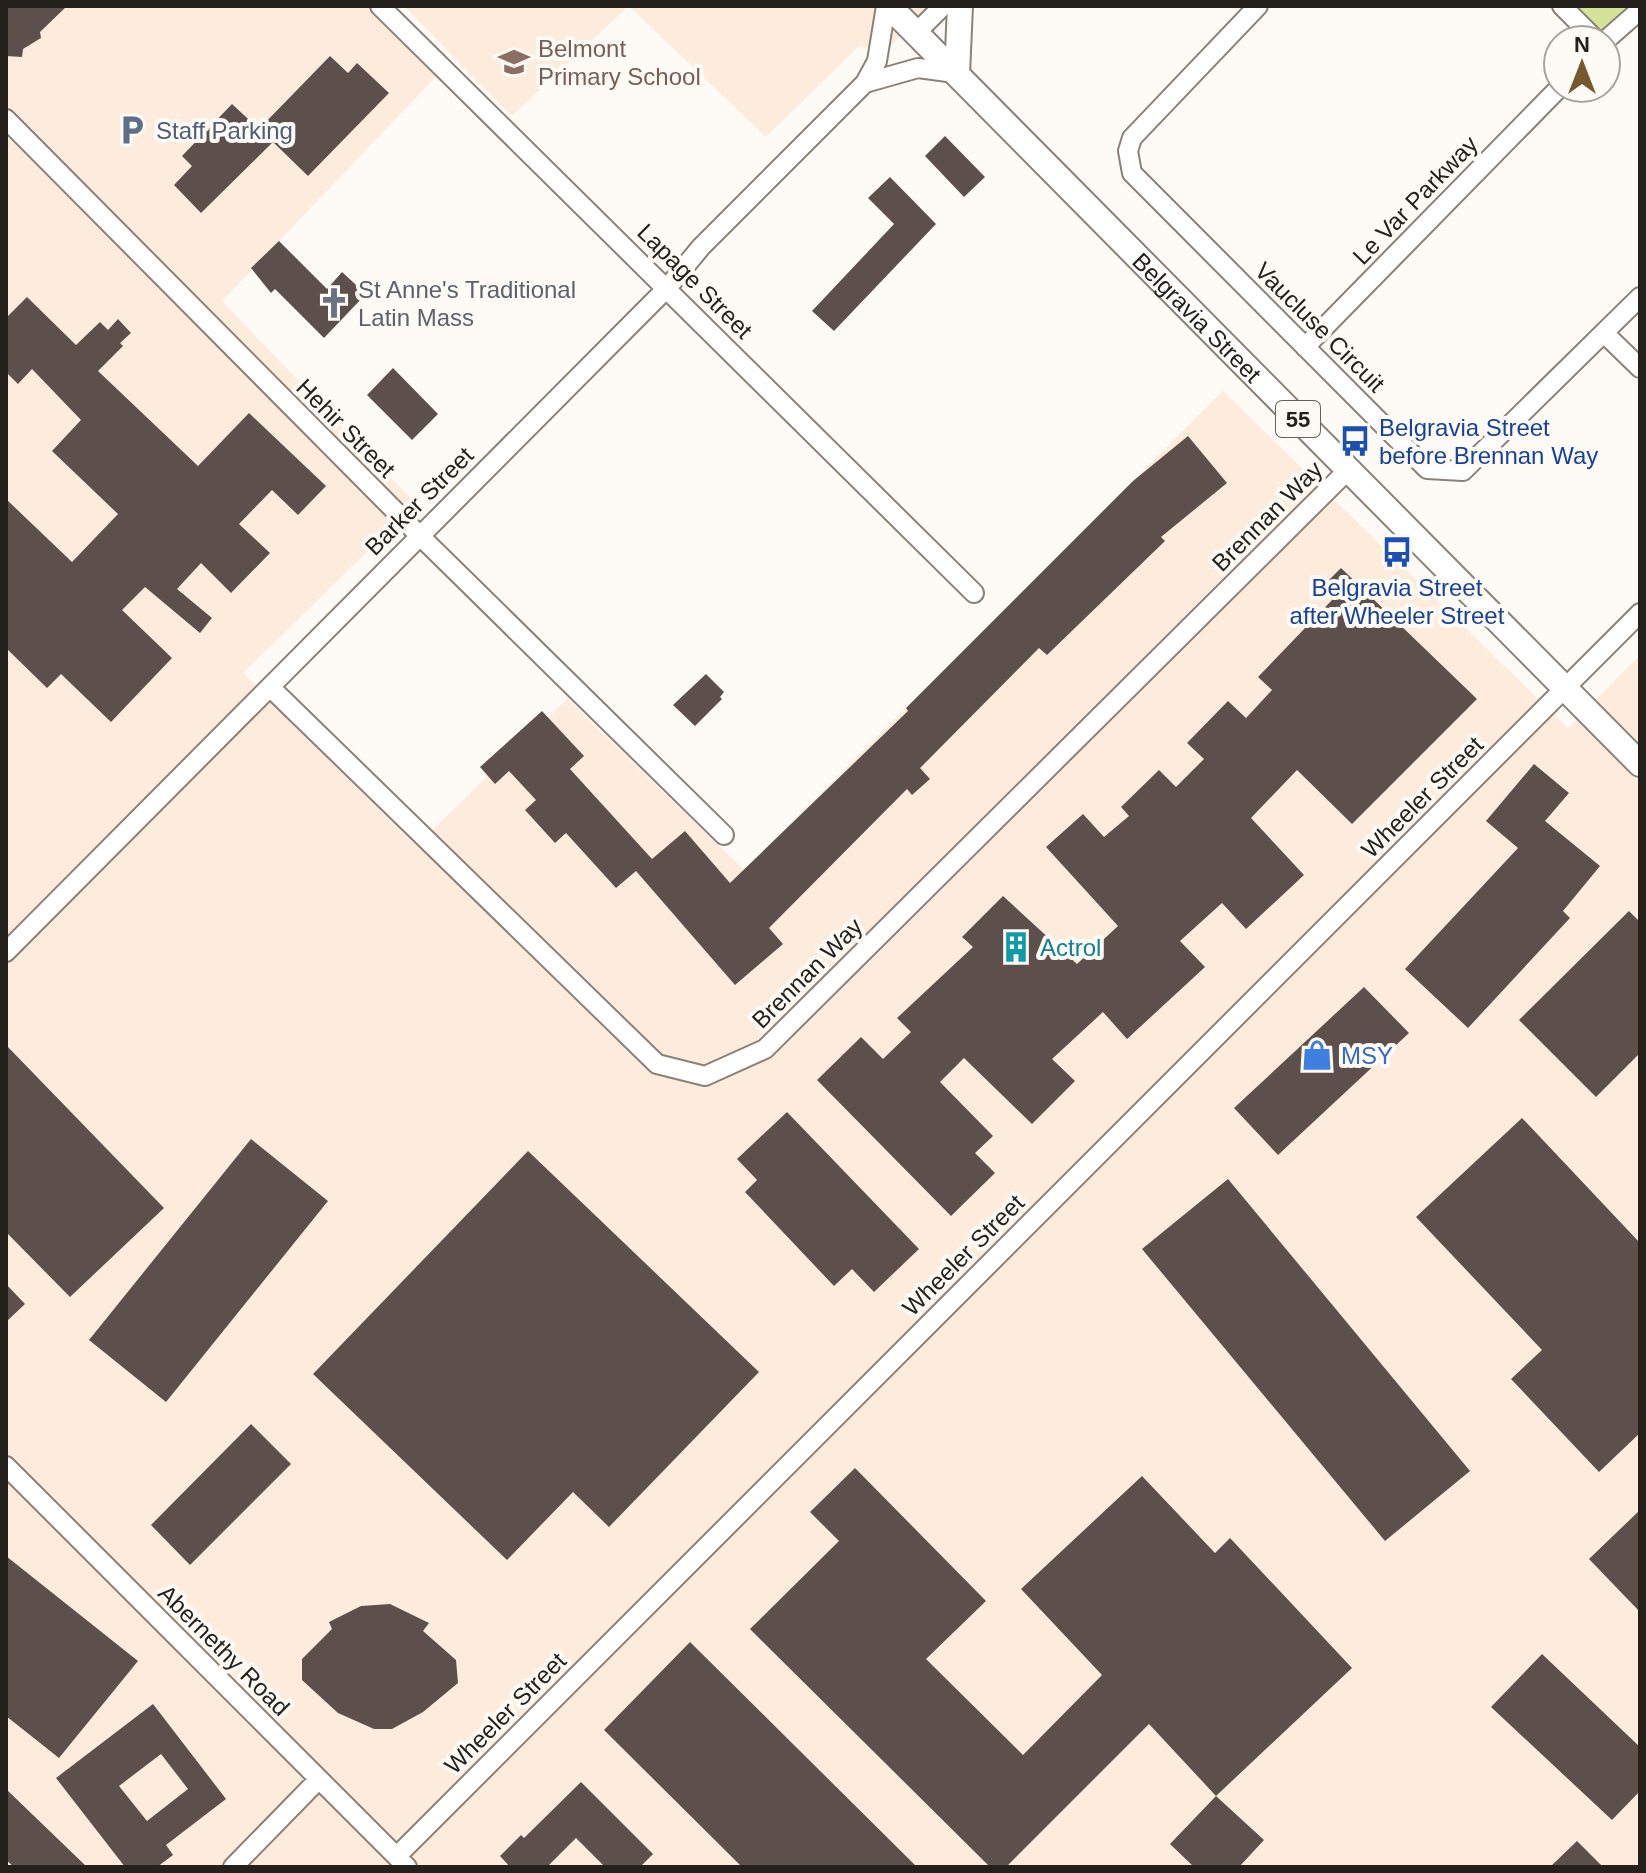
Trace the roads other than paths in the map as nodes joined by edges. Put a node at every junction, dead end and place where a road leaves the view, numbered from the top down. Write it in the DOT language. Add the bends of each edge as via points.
graph roads {
  1 [pos="380,6"];
  2 [pos="888,6"];
  3 [pos="943,6"];
  4 [pos="960,6"];
  5 [pos="1258,6"];
  6 [pos="1562,6"];
  7 [pos="1640,10"];
  8 [pos="1580,24"];
  9 [pos="1622,26"];
  10 [pos="916,33"];
  11 [pos="957,74"];
  12 [pos="865,83"];
  13 [pos="1543,104"];
  14 [pos="6,119"];
  15 [pos="668,287"];
  16 [pos="1640,297"];
  17 [pos="1604,333"];
  18 [pos="1305,347"];
  19 [pos="1640,368"];
  20 [pos="1348,470"];
  21 [pos="418,534"];
  22 [pos="974,593"];
  23 [pos="1640,613"];
  24 [pos="271,688"];
  25 [pos="1564,688"];
  26 [pos="1640,764"];
  27 [pos="724,835"];
  28 [pos="6,952"];
  29 [pos="7,1470"];
  30 [pos="319,1779"];
  31 [pos="402,1862"];
  32 [pos="233,1867"];
  1 -- 15 [label="street, Lapage Street"];
  2 -- 10 [label="main road, Belgravia Street / 55"];
  2 -- 12 [label="street, Barker Street" via="877,61"];
  3 -- 10 [label="street"];
  4 -- 11 [label="main road"];
  5 -- 18 [label="street, Vaucluse Circuit" via="1132,138 1128,164"];
  6 -- 8 [label="street"];
  7 -- 9 [label="street"];
  10 -- 11 [label="main road, Belgravia Street / 55"];
  11 -- 12 [label="street, Barker Street" via="918,68"];
  11 -- 20 [label="main road, Belgravia Street / 55"];
  12 -- 15 [label="street, Barker Street" via="701,247"];
  13 -- 18 [label="street, Le Var Parkway"];
  14 -- 21 [label="street, Hehir Street"];
  15 -- 21 [label="street, Barker Street"];
  15 -- 22 [label="street, Lapage Street"];
  16 -- 17 [label="street, Vaucluse Circuit"];
  17 -- 18 [label="street, Vaucluse Circuit" via="1463,471 1427,469"];
  17 -- 19 [label="street"];
  20 -- 24 [label="street, Brennan Way" via="765,1049 705,1076 657,1064"];
  20 -- 25 [label="main road, Belgravia Street / 55"];
  21 -- 24 [label="street, Barker Street"];
  21 -- 27 [label="street, Hehir Street"];
  23 -- 25 [label="street, Wheeler Street"];
  24 -- 28 [label="street, Barker Street"];
  25 -- 26 [label="main road, Belgravia Street / 55"];
  25 -- 31 [label="street, Wheeler Street"];
  29 -- 30 [label="street, Abernethy Road"];
  30 -- 31 [label="street, Abernethy Road"];
  30 -- 32 [label="street"];
}
